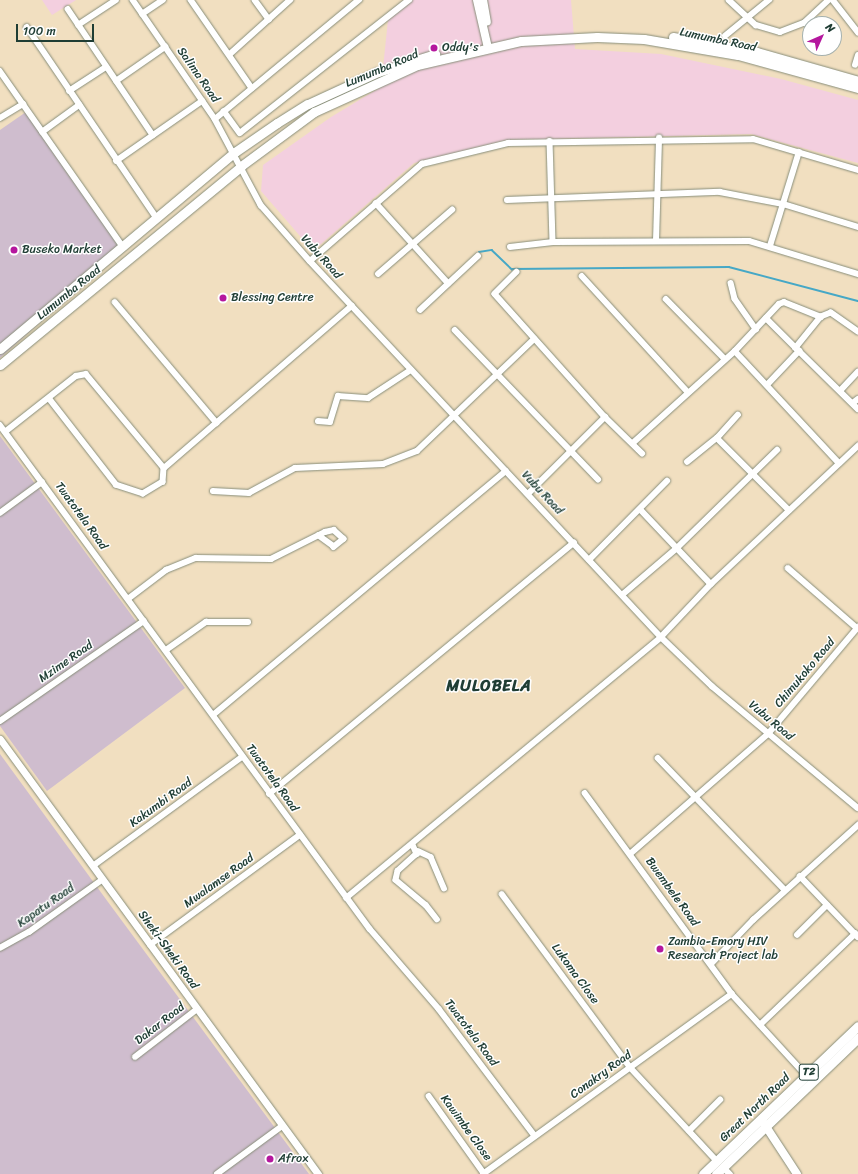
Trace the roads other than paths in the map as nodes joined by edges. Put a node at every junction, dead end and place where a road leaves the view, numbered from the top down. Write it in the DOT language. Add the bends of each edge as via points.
graph roads {
  1 [pos="116,0"];
  2 [pos="133,0"];
  3 [pos="163,0"];
  4 [pos="191,0"];
  5 [pos="255,0"];
  6 [pos="290,0"];
  7 [pos="359,0"];
  8 [pos="409,0"];
  9 [pos="477,0"];
  10 [pos="483,0"];
  11 [pos="729,0"];
  12 [pos="769,0"];
  13 [pos="829,0"];
  14 [pos="833,0"];
  15 [pos="68,9"];
  16 [pos="142,14"];
  17 [pos="269,19"];
  18 [pos="746,19"];
  19 [pos="78,26"];
  20 [pos="27,27"];
  21 [pos="858,32"];
  22 [pos="725,36"];
  23 [pos="489,45"];
  24 [pos="165,48"];
  25 [pos="230,54"];
  26 [pos="858,55"];
  27 [pos="855,65"];
  28 [pos="106,67"];
  29 [pos="0,71"];
  30 [pos="116,81"];
  31 [pos="858,81"];
  32 [pos="252,88"];
  33 [pos="858,88"];
  34 [pos="70,91"];
  35 [pos="202,101"];
  36 [pos="23,104"];
  37 [pos="79,105"];
  38 [pos="224,111"];
  39 [pos="0,118"];
  40 [pos="215,119"];
  41 [pos="42,132"];
  42 [pos="153,135"];
  43 [pos="659,138"];
  44 [pos="550,141"];
  45 [pos="235,152"];
  46 [pos="799,152"];
  47 [pos="116,161"];
  48 [pos="241,166"];
  49 [pos="858,170"];
  50 [pos="658,194"];
  51 [pos="550,196"];
  52 [pos="507,200"];
  53 [pos="376,203"];
  54 [pos="783,204"];
  55 [pos="452,210"];
  56 [pos="156,217"];
  57 [pos="858,227"];
  58 [pos="553,242"];
  59 [pos="656,242"];
  60 [pos="414,244"];
  61 [pos="122,245"];
  62 [pos="770,246"];
  63 [pos="510,247"];
  64 [pos="478,256"];
  65 [pos="310,260"];
  66 [pos="517,272"];
  67 [pos="378,274"];
  68 [pos="858,274"];
  69 [pos="582,276"];
  70 [pos="448,282"];
  71 [pos="731,283"];
  72 [pos="666,299"];
  73 [pos="115,302"];
  74 [pos="352,306"];
  75 [pos="420,310"];
  76 [pos="821,317"];
  77 [pos="766,318"];
  78 [pos="756,329"];
  79 [pos="454,330"];
  80 [pos="858,332"];
  81 [pos="534,339"];
  82 [pos="0,349"];
  83 [pos="735,350"];
  84 [pos="798,350"];
  85 [pos="725,360"];
  86 [pos="0,366"];
  87 [pos="411,370"];
  88 [pos="858,372"];
  89 [pos="496,374"];
  90 [pos="767,385"];
  91 [pos="840,391"];
  92 [pos="688,392"];
  93 [pos="49,399"];
  94 [pos="858,399"];
  95 [pos="853,403"];
  96 [pos="858,409"];
  97 [pos="738,414"];
  98 [pos="454,415"];
  99 [pos="605,417"];
  100 [pos="318,421"];
  101 [pos="217,423"];
  102 [pos="0,425"];
  103 [pos="5,432"];
  104 [pos="717,438"];
  105 [pos="634,442"];
  106 [pos="858,446"];
  107 [pos="777,450"];
  108 [pos="570,451"];
  109 [pos="642,453"];
  110 [pos="687,462"];
  111 [pos="839,463"];
  112 [pos="164,468"];
  113 [pos="506,471"];
  114 [pos="754,473"];
  115 [pos="598,479"];
  116 [pos="667,481"];
  117 [pos="42,482"];
  118 [pos="213,491"];
  119 [pos="528,494"];
  120 [pos="640,509"];
  121 [pos="789,510"];
  122 [pos="0,513"];
  123 [pos="319,536"];
  124 [pos="574,543"];
  125 [pos="677,548"];
  126 [pos="589,560"];
  127 [pos="788,568"];
  128 [pos="710,584"];
  129 [pos="622,595"];
  130 [pos="128,599"];
  131 [pos="144,621"];
  132 [pos="248,622"];
  133 [pos="858,628"];
  134 [pos="660,637"];
  135 [pos="166,650"];
  136 [pos="213,715"];
  137 [pos="0,722"];
  138 [pos="768,734"];
  139 [pos="0,740"];
  140 [pos="242,757"];
  141 [pos="658,758"];
  142 [pos="585,793"];
  143 [pos="269,794"];
  144 [pos="696,799"];
  145 [pos="858,808"];
  146 [pos="858,825"];
  147 [pos="300,836"];
  148 [pos="413,844"];
  149 [pos="418,851"];
  150 [pos="630,854"];
  151 [pos="93,866"];
  152 [pos="800,876"];
  153 [pos="102,880"];
  154 [pos="444,888"];
  155 [pos="785,890"];
  156 [pos="502,894"];
  157 [pos="346,898"];
  158 [pos="827,905"];
  159 [pos="437,919"];
  160 [pos="797,935"];
  161 [pos="856,936"];
  162 [pos="150,945"];
  163 [pos="0,948"];
  164 [pos="711,964"];
  165 [pos="732,994"];
  166 [pos="197,1009"];
  167 [pos="760,1025"];
  168 [pos="858,1026"];
  169 [pos="858,1038"];
  170 [pos="136,1057"];
  171 [pos="630,1067"];
  172 [pos="806,1075"];
  173 [pos="429,1096"];
  174 [pos="720,1100"];
  175 [pos="764,1123"];
  176 [pos="282,1126"];
  177 [pos="689,1131"];
  178 [pos="535,1136"];
  179 [pos="723,1167"];
  180 [pos="484,1173"];
  181 [pos="217,1174"];
  182 [pos="318,1174"];
  183 [pos="703,1174"];
  184 [pos="716,1174"];
  185 [pos="797,1174"];
  1 -- 19 [label="street"];
  2 -- 16 [label="street, Salima Road"];
  3 -- 16 [label="street"];
  4 -- 25 [label="street"];
  5 -- 17 [label="street"];
  6 -- 17 [label="street"];
  7 -- 32 [label="street"];
  8 -- 38 [label="street" via="240,133"];
  9 -- 23 [label="main road"];
  10 -- 23 [label="main road"];
  11 -- 18 [label="street"];
  12 -- 18 [label="street"];
  13 -- 18 [label="street" via="804,23 783,32"];
  14 -- 21 [label="street"];
  15 -- 19 [label="street"];
  16 -- 24 [label="street, Salima Road"];
  17 -- 25 [label="street"];
  18 -- 22 [label="street"];
  19 -- 28 [label="street"];
  20 -- 34 [label="street"];
  23 -- 31 [label="main road, Lumumba Road" via="547,34 647,34 758,52"];
  23 -- 33 [label="main road, Lumumba Road" via="597,37 644,39 738,55"];
  23 -- 45 [label="main road, Lumumba Road" via="412,60 378,72 308,104"];
  23 -- 48 [label="main road, Lumumba Road" via="417,65 381,79 314,112"];
  24 -- 30 [label="street"];
  24 -- 35 [label="street, Salima Road"];
  25 -- 32 [label="street"];
  26 -- 27 [label="street"];
  28 -- 30 [label="street"];
  28 -- 34 [label="street"];
  29 -- 36 [label="street"];
  30 -- 42 [label="street"];
  32 -- 38 [label="street"];
  34 -- 37 [label="street"];
  35 -- 40 [label="street, Salima Road"];
  35 -- 42 [label="street"];
  36 -- 39 [label="street"];
  36 -- 41 [label="street"];
  37 -- 41 [label="street"];
  37 -- 47 [label="street"];
  38 -- 40 [label="street"];
  40 -- 45 [label="street, Salima Road"];
  41 -- 61 [label="street"];
  42 -- 47 [label="street"];
  43 -- 44 [label="street"];
  43 -- 46 [label="street" via="753,139"];
  43 -- 50 [label="street"];
  44 -- 51 [label="street"];
  44 -- 53 [label="street" via="508,143 422,164"];
  45 -- 48 [label="street, Salima Road"];
  45 -- 56 [label="main road, Lumumba Road"];
  46 -- 49 [label="street"];
  46 -- 54 [label="street"];
  47 -- 56 [label="street"];
  48 -- 65 [label="street, Vubu Road" via="261,205"];
  48 -- 86 [label="main road, Lumumba Road"];
  50 -- 51 [label="street"];
  50 -- 54 [label="street" via="720,192"];
  50 -- 59 [label="street"];
  51 -- 52 [label="street"];
  51 -- 58 [label="street"];
  53 -- 60 [label="street"];
  53 -- 65 [label="street"];
  54 -- 57 [label="street"];
  54 -- 62 [label="street"];
  55 -- 60 [label="street"];
  56 -- 61 [label="main road, Lumumba Road"];
  58 -- 59 [label="street"];
  58 -- 63 [label="street"];
  59 -- 62 [label="street" via="749,241"];
  60 -- 67 [label="street"];
  60 -- 70 [label="street"];
  61 -- 82 [label="main road, Lumumba Road"];
  62 -- 68 [label="street"];
  64 -- 70 [label="street"];
  65 -- 74 [label="street, Vubu Road"];
  66 -- 81 [label="street" via="495,294"];
  69 -- 92 [label="street"];
  70 -- 75 [label="street"];
  71 -- 78 [label="street" via="736,299"];
  72 -- 85 [label="street"];
  73 -- 101 [label="street"];
  74 -- 87 [label="street, Vubu Road"];
  74 -- 101 [label="street"];
  76 -- 77 [label="street" via="784,302"];
  76 -- 80 [label="street" via="836,315"];
  76 -- 84 [label="street"];
  77 -- 78 [label="street"];
  77 -- 84 [label="street"];
  78 -- 83 [label="street"];
  79 -- 89 [label="street"];
  81 -- 89 [label="street"];
  81 -- 99 [label="street"];
  83 -- 85 [label="street"];
  83 -- 90 [label="street"];
  84 -- 90 [label="street"];
  84 -- 91 [label="street"];
  85 -- 92 [label="street"];
  87 -- 98 [label="street, Vubu Road"];
  87 -- 100 [label="street" via="368,398 338,396 330,422"];
  88 -- 91 [label="street"];
  89 -- 98 [label="street"];
  89 -- 108 [label="street"];
  90 -- 111 [label="street"];
  91 -- 95 [label="street"];
  92 -- 105 [label="street"];
  93 -- 103 [label="street"];
  93 -- 112 [label="street" via="76,376 86,374"];
  93 -- 112 [label="street" via="116,485 131,493 148,493 163,482"];
  94 -- 95 [label="street"];
  95 -- 96 [label="street"];
  97 -- 104 [label="street"];
  98 -- 113 [label="street, Vubu Road"];
  98 -- 118 [label="street" via="417,451 383,464 295,468 250,493"];
  99 -- 105 [label="street"];
  99 -- 108 [label="street"];
  101 -- 112 [label="street"];
  102 -- 103 [label="street, Twatotela Road"];
  103 -- 117 [label="street, Twatotela Road"];
  104 -- 110 [label="street"];
  104 -- 114 [label="street"];
  105 -- 109 [label="street"];
  106 -- 111 [label="street"];
  107 -- 114 [label="street"];
  108 -- 115 [label="street"];
  108 -- 119 [label="street"];
  111 -- 121 [label="street"];
  113 -- 119 [label="street, Vubu Road"];
  113 -- 136 [label="street"];
  114 -- 121 [label="street"];
  114 -- 125 [label="street"];
  116 -- 120 [label="street"];
  117 -- 122 [label="street"];
  117 -- 130 [label="street, Twatotela Road"];
  119 -- 124 [label="street, Vubu Road"];
  120 -- 125 [label="street"];
  120 -- 126 [label="street"];
  121 -- 128 [label="street"];
  123 -- 130 [label="street" via="270,559 196,558 166,570"];
  124 -- 126 [label="street, Vubu Road"];
  124 -- 143 [label="street"];
  125 -- 128 [label="street"];
  125 -- 129 [label="street"];
  126 -- 129 [label="street, Vubu Road"];
  127 -- 133 [label="street"];
  128 -- 134 [label="street"];
  129 -- 134 [label="street, Vubu Road"];
  130 -- 131 [label="street, Twatotela Road"];
  131 -- 135 [label="street, Twatotela Road"];
  131 -- 137 [label="street, Mzime Road"];
  132 -- 135 [label="street" via="206,622"];
  133 -- 138 [label="street, Chimukoko Road"];
  134 -- 138 [label="street, Vubu Road"];
  134 -- 148 [label="street"];
  135 -- 136 [label="street, Twatotela Road"];
  136 -- 140 [label="street, Twatotela Road"];
  138 -- 144 [label="street, Chimukoko Road"];
  138 -- 145 [label="street, Vubu Road"];
  139 -- 151 [label="street, Sheki-Sheki Road"];
  140 -- 143 [label="street, Twatotela Road"];
  140 -- 151 [label="street, Kakumbi Road"];
  141 -- 144 [label="street"];
  142 -- 150 [label="street, Bwembele Road"];
  143 -- 147 [label="street, Twatotela Road"];
  144 -- 150 [label="street, Chimukoko Road"];
  144 -- 155 [label="street"];
  146 -- 152 [label="street"];
  147 -- 157 [label="street, Twatotela Road"];
  147 -- 162 [label="street, Mwalamse Road"];
  148 -- 149 [label="street"];
  148 -- 157 [label="street"];
  149 -- 154 [label="street" via="433,861"];
  149 -- 159 [label="street" via="398,871 396,880 426,905"];
  150 -- 164 [label="street, Bwembele Road"];
  151 -- 153 [label="street, Sheki-Sheki Road"];
  152 -- 155 [label="street"];
  152 -- 158 [label="street"];
  153 -- 162 [label="street, Sheki-Sheki Road"];
  153 -- 163 [label="street, Kapatu Road" via="35,928"];
  155 -- 164 [label="street"];
  156 -- 171 [label="street, Lukoma Close"];
  157 -- 178 [label="street, Twatotela Road" via="394,959 439,1009"];
  158 -- 160 [label="street"];
  158 -- 161 [label="street"];
  161 -- 167 [label="street"];
  162 -- 166 [label="street, Sheki-Sheki Road"];
  164 -- 165 [label="street, Bwembele Road"];
  165 -- 167 [label="street, Bwembele Road"];
  165 -- 171 [label="street, Conakry Road"];
  166 -- 170 [label="street, Dakar Road"];
  166 -- 176 [label="street, Sheki-Sheki Road"];
  167 -- 172 [label="street, Bwembele Road"];
  168 -- 172 [label="main road, Great North Road / T2"];
  169 -- 175 [label="main road, Great North Road / T2"];
  171 -- 177 [label="street, Lukoma Close"];
  171 -- 178 [label="street, Conakry Road"];
  172 -- 175 [label="main road, Great North Road / T2"];
  173 -- 180 [label="street, Kawimbe Close"];
  174 -- 177 [label="street"];
  175 -- 179 [label="main road, Great North Road / T2"];
  175 -- 185 [label="main road"];
  176 -- 181 [label="street"];
  176 -- 182 [label="street, Sheki-Sheki Road"];
  177 -- 179 [label="street, Lukoma Close"];
  178 -- 180 [label="street, Conakry Road"];
  179 -- 183 [label="main road, Great North Road / T2"];
  179 -- 184 [label="main road, Great North Road / T2"];
}
